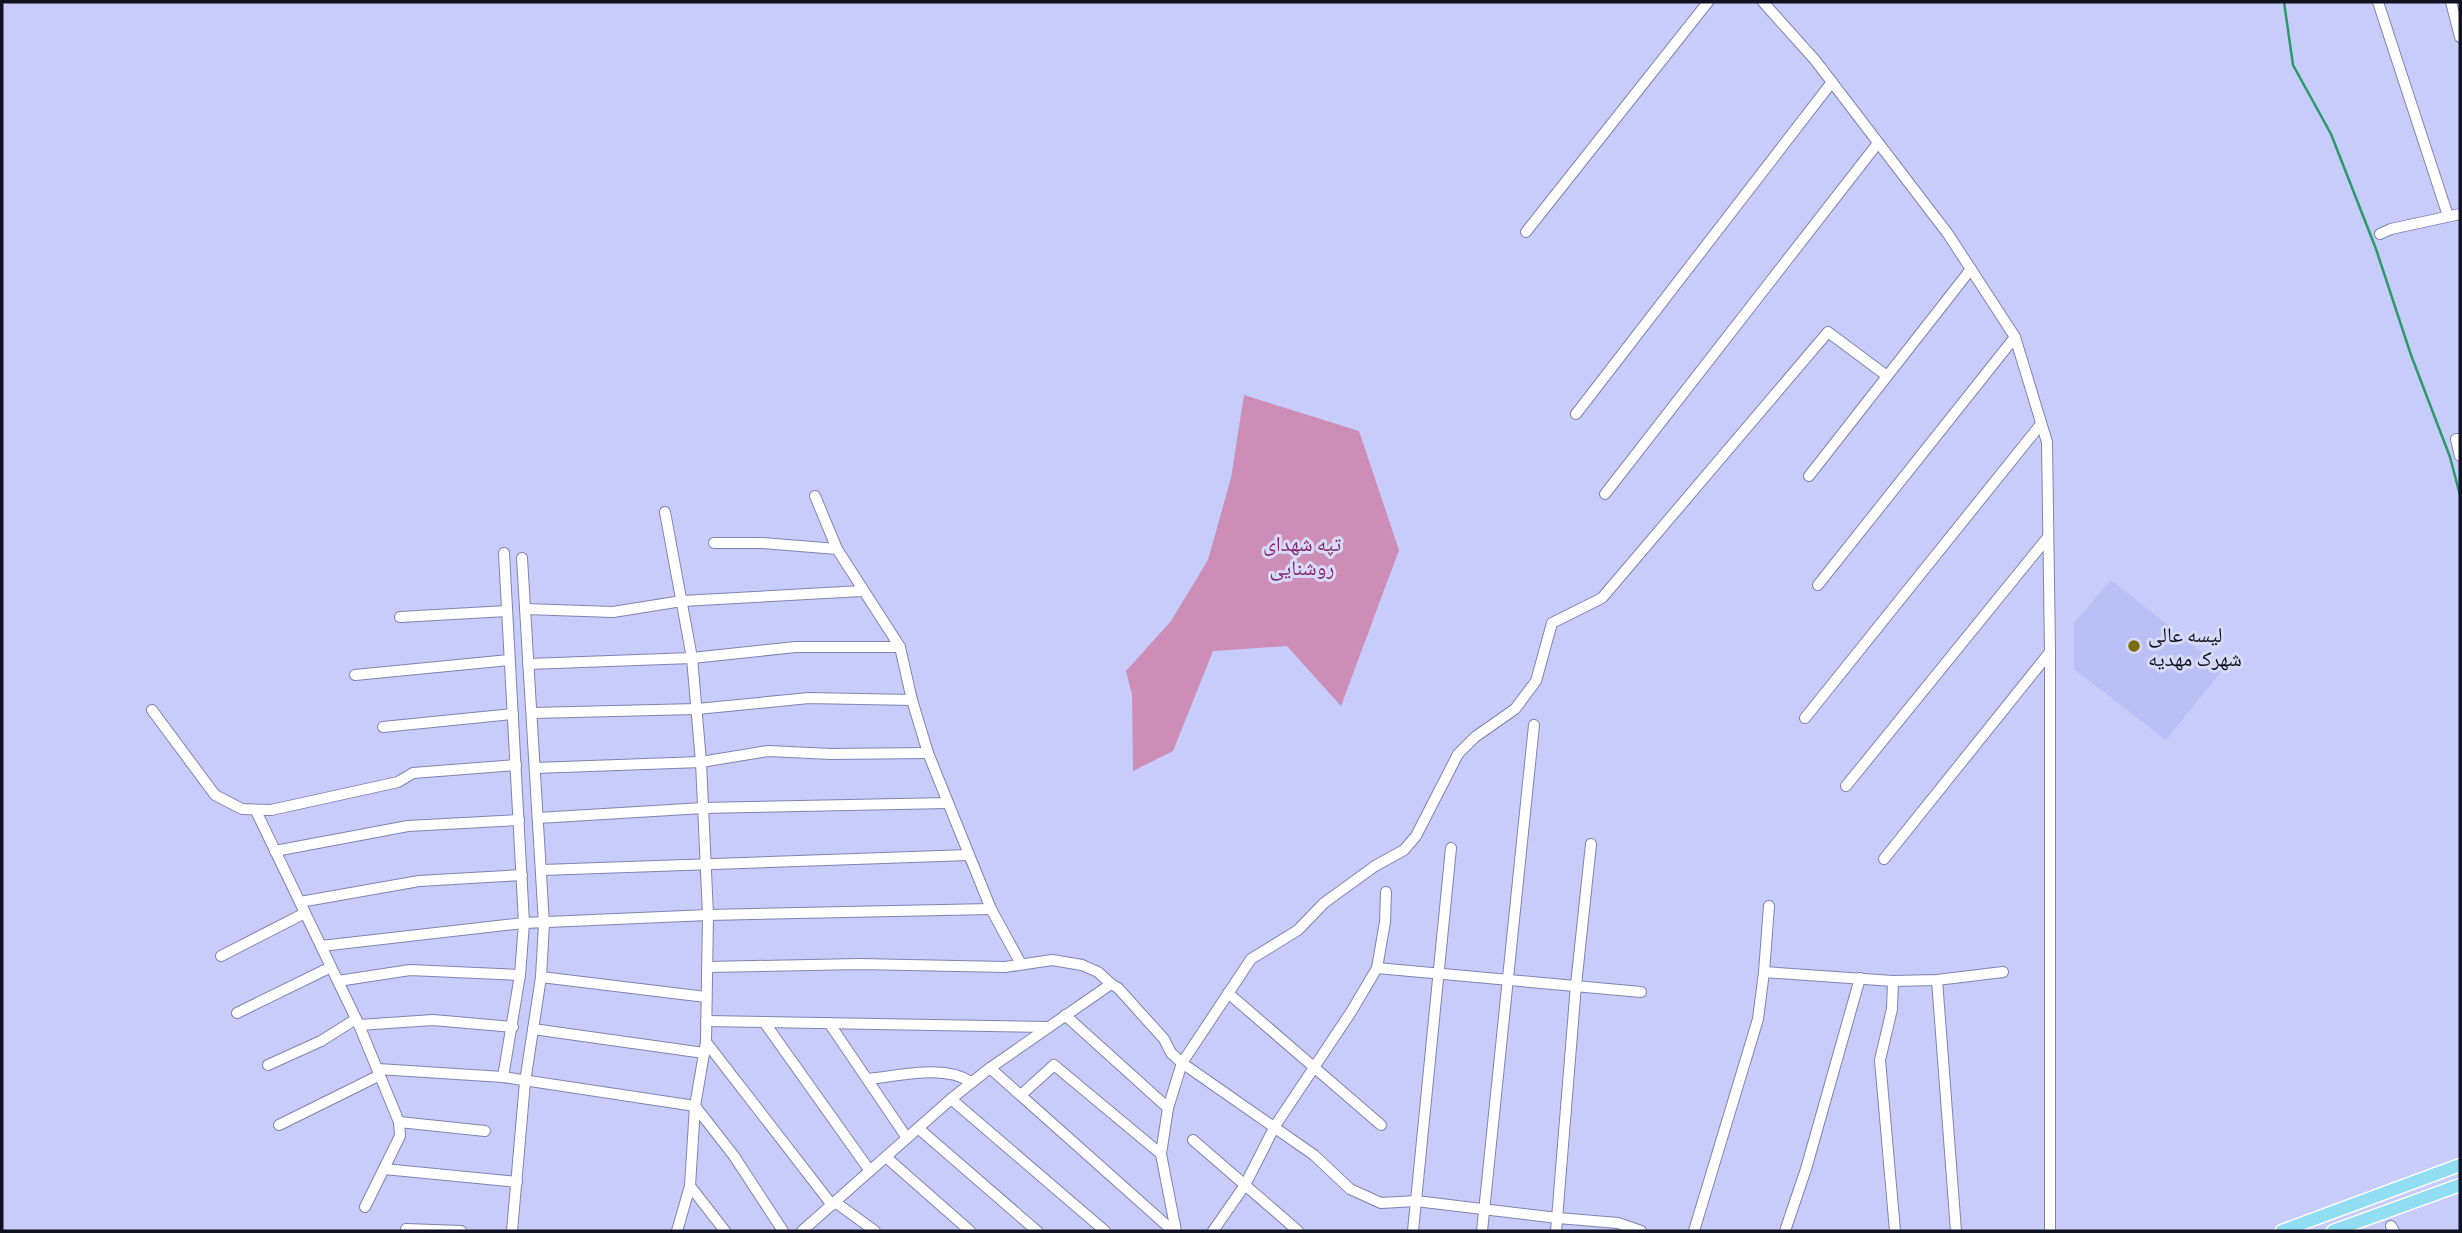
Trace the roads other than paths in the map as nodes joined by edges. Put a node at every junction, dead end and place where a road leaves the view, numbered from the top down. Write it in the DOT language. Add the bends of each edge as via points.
graph roads {
  1 [pos="1707,2"];
  2 [pos="1763,2"];
  3 [pos="2378,2"];
  4 [pos="2451,2"];
  5 [pos="2460,37"];
  6 [pos="1832,82"];
  7 [pos="1878,143"];
  8 [pos="2460,214"];
  9 [pos="2448,216"];
  10 [pos="1527,232"];
  11 [pos="2380,234"];
  12 [pos="1971,269"];
  13 [pos="2015,337"];
  14 [pos="1887,376"];
  15 [pos="1576,414"];
  16 [pos="2042,424"];
  17 [pos="2460,439"];
  18 [pos="2460,456"];
  19 [pos="1809,476"];
  20 [pos="1605,494"];
  21 [pos="815,496"];
  22 [pos="665,512"];
  23 [pos="2048,537"];
  24 [pos="714,543"];
  25 [pos="837,549"];
  26 [pos="504,553"];
  27 [pos="522,558"];
  28 [pos="1818,585"];
  29 [pos="862,591"];
  30 [pos="682,601"];
  31 [pos="525,609"];
  32 [pos="507,611"];
  33 [pos="400,617"];
  34 [pos="900,647"];
  35 [pos="2050,651"];
  36 [pos="692,658"];
  37 [pos="509,660"];
  38 [pos="528,664"];
  39 [pos="355,675"];
  40 [pos="912,700"];
  41 [pos="152,709"];
  42 [pos="697,709"];
  43 [pos="531,713"];
  44 [pos="513,714"];
  45 [pos="1805,718"];
  46 [pos="1534,725"];
  47 [pos="383,727"];
  48 [pos="928,753"];
  49 [pos="701,762"];
  50 [pos="516,765"];
  51 [pos="535,768"];
  52 [pos="1846,786"];
  53 [pos="948,803"];
  54 [pos="703,808"];
  55 [pos="256,811"];
  56 [pos="538,818"];
  57 [pos="519,820"];
  58 [pos="1591,844"];
  59 [pos="1451,848"];
  60 [pos="275,851"];
  61 [pos="969,855"];
  62 [pos="1884,859"];
  63 [pos="706,864"];
  64 [pos="542,870"];
  65 [pos="522,875"];
  66 [pos="1386,892"];
  67 [pos="300,902"];
  68 [pos="1769,906"];
  69 [pos="991,909"];
  70 [pos="305,913"];
  71 [pos="708,915"];
  72 [pos="524,923"];
  73 [pos="544,924"];
  74 [pos="321,946"];
  75 [pos="221,956"];
  76 [pos="1021,964"];
  77 [pos="331,967"];
  78 [pos="707,967"];
  79 [pos="1377,968"];
  80 [pos="1439,972"];
  81 [pos="1764,972"];
  82 [pos="2003,972"];
  83 [pos="520,975"];
  84 [pos="541,977"];
  85 [pos="1860,978"];
  86 [pos="1508,979"];
  87 [pos="1937,980"];
  88 [pos="338,981"];
  89 [pos="1893,981"];
  90 [pos="1111,984"];
  91 [pos="1576,985"];
  92 [pos="1640,992"];
  93 [pos="1228,993"];
  94 [pos="706,997"];
  95 [pos="237,1013"];
  96 [pos="1065,1016"];
  97 [pos="706,1021"];
  98 [pos="358,1022"];
  99 [pos="764,1022"];
  100 [pos="829,1023"];
  101 [pos="513,1027"];
  102 [pos="1049,1027"];
  103 [pos="533,1029"];
  104 [pos="705,1048"];
  105 [pos="1182,1063"];
  106 [pos="268,1065"];
  107 [pos="990,1068"];
  108 [pos="1314,1068"];
  109 [pos="379,1072"];
  110 [pos="503,1077"];
  111 [pos="868,1079"];
  112 [pos="525,1082"];
  113 [pos="971,1082"];
  114 [pos="1021,1096"];
  115 [pos="951,1099"];
  116 [pos="695,1105"];
  117 [pos="1168,1108"];
  118 [pos="399,1122"];
  119 [pos="279,1125"];
  120 [pos="1381,1125"];
  121 [pos="1275,1126"];
  122 [pos="918,1128"];
  123 [pos="485,1131"];
  124 [pos="907,1138"];
  125 [pos="1193,1140"];
  126 [pos="1161,1154"];
  127 [pos="886,1157"];
  128 [pos="2460,1165"];
  129 [pos="384,1169"];
  130 [pos="870,1171"];
  131 [pos="517,1182"];
  132 [pos="1245,1185"];
  133 [pos="2460,1185"];
  134 [pos="690,1186"];
  135 [pos="1416,1201"];
  136 [pos="833,1203"];
  137 [pos="365,1207"];
  138 [pos="1484,1209"];
  139 [pos="1558,1218"];
  140 [pos="406,1229"];
  141 [pos="461,1231"];
  142 [pos="512,1231"];
  143 [pos="677,1231"];
  144 [pos="725,1231"];
  145 [pos="783,1231"];
  146 [pos="802,1231"];
  147 [pos="875,1231"];
  148 [pos="971,1231"];
  149 [pos="1037,1231"];
  150 [pos="1105,1231"];
  151 [pos="1174,1231"];
  152 [pos="1213,1231"];
  153 [pos="1298,1231"];
  154 [pos="1413,1231"];
  155 [pos="1482,1231"];
  156 [pos="1556,1231"];
  157 [pos="1642,1231"];
  158 [pos="1694,1231"];
  159 [pos="1785,1231"];
  160 [pos="1895,1231"];
  161 [pos="1956,1231"];
  162 [pos="2050,1231"];
  163 [pos="2282,1231"];
  164 [pos="2333,1231"];
  1 -- 10 [label="street"];
  2 -- 6 [label="street"];
  3 -- 9 [label="street"];
  4 -- 5 [label="street"];
  6 -- 7 [label="street"];
  6 -- 15 [label="street"];
  7 -- 12 [label="street"];
  7 -- 20 [label="street"];
  8 -- 9 [label="street"];
  9 -- 11 [label="street"];
  12 -- 13 [label="street"];
  12 -- 14 [label="street"];
  13 -- 16 [label="street"];
  13 -- 28 [label="street"];
  14 -- 19 [label="street"];
  14 -- 93 [label="street" via="1828,332 1602,598 1552,623 1536,681 1515,709 1458,754 1416,836 1404,850 1375,866 1324,903 1297,930 1251,959"];
  16 -- 23 [label="street" via="2047,442"];
  16 -- 45 [label="street"];
  17 -- 18 [label="street" via="2456,439"];
  21 -- 25 [label="street"];
  22 -- 30 [label="street"];
  23 -- 35 [label="street"];
  23 -- 52 [label="street"];
  24 -- 25 [label="street"];
  25 -- 29 [label="street"];
  26 -- 32 [label="street"];
  27 -- 31 [label="street"];
  29 -- 30 [label="street"];
  29 -- 34 [label="street"];
  30 -- 31 [label="street" via="613,612"];
  30 -- 36 [label="street"];
  31 -- 38 [label="street"];
  32 -- 33 [label="street"];
  32 -- 37 [label="street"];
  34 -- 36 [label="street" via="796,647"];
  34 -- 40 [label="street"];
  35 -- 62 [label="street"];
  35 -- 162 [label="street"];
  36 -- 38 [label="street"];
  36 -- 42 [label="street"];
  37 -- 39 [label="street"];
  37 -- 44 [label="street"];
  38 -- 43 [label="street"];
  40 -- 42 [label="street" via="809,698"];
  40 -- 48 [label="street"];
  41 -- 55 [label="street" via="215,795"];
  42 -- 43 [label="street"];
  42 -- 49 [label="street"];
  43 -- 51 [label="street"];
  44 -- 47 [label="street"];
  44 -- 50 [label="street"];
  46 -- 86 [label="street"];
  48 -- 49 [label="street" via="768,751"];
  48 -- 53 [label="street"];
  49 -- 51 [label="street"];
  49 -- 54 [label="street"];
  50 -- 55 [label="street" via="413,773 398,782"];
  50 -- 57 [label="street"];
  51 -- 56 [label="street"];
  53 -- 54 [label="street"];
  53 -- 61 [label="street"];
  54 -- 56 [label="street"];
  54 -- 63 [label="street"];
  55 -- 60 [label="street"];
  56 -- 64 [label="street"];
  57 -- 60 [label="street" via="408,826"];
  57 -- 65 [label="street"];
  58 -- 91 [label="street"];
  59 -- 80 [label="street"];
  60 -- 67 [label="street"];
  61 -- 63 [label="street"];
  61 -- 69 [label="street"];
  63 -- 64 [label="street"];
  63 -- 71 [label="street"];
  64 -- 73 [label="street"];
  65 -- 67 [label="street" via="419,881"];
  65 -- 72 [label="street"];
  66 -- 79 [label="street"];
  67 -- 70 [label="street"];
  68 -- 81 [label="street"];
  69 -- 71 [label="street"];
  69 -- 76 [label="street"];
  70 -- 74 [label="street"];
  70 -- 75 [label="street"];
  71 -- 73 [label="street"];
  71 -- 78 [label="street"];
  72 -- 73 [label="street"];
  72 -- 74 [label="street"];
  72 -- 83 [label="street"];
  73 -- 84 [label="street"];
  74 -- 77 [label="street"];
  76 -- 78 [label="street"];
  76 -- 90 [label="street" via="1052,960 1082,965"];
  77 -- 88 [label="street"];
  77 -- 95 [label="street"];
  78 -- 94 [label="street"];
  79 -- 80 [label="street"];
  79 -- 108 [label="street"];
  80 -- 86 [label="street"];
  80 -- 135 [label="street"];
  81 -- 85 [label="street"];
  81 -- 158 [label="street" via="1758,1019"];
  82 -- 87 [label="street"];
  83 -- 88 [label="street" via="410,970"];
  83 -- 101 [label="street"];
  84 -- 94 [label="street"];
  84 -- 103 [label="street"];
  85 -- 89 [label="street"];
  85 -- 159 [label="street"];
  86 -- 91 [label="street"];
  86 -- 138 [label="street"];
  87 -- 89 [label="street"];
  87 -- 161 [label="street"];
  88 -- 98 [label="street"];
  89 -- 160 [label="street" via="1892,1009 1880,1060"];
  90 -- 96 [label="street"];
  90 -- 105 [label="street"];
  91 -- 92 [label="street"];
  91 -- 139 [label="street"];
  93 -- 105 [label="street"];
  93 -- 108 [label="street"];
  94 -- 97 [label="street"];
  96 -- 102 [label="street"];
  96 -- 117 [label="street"];
  97 -- 99 [label="street"];
  97 -- 104 [label="street"];
  98 -- 101 [label="street" via="433,1020"];
  98 -- 106 [label="street"];
  98 -- 109 [label="street"];
  99 -- 100 [label="street"];
  99 -- 130 [label="street"];
  100 -- 102 [label="street"];
  100 -- 111 [label="street"];
  101 -- 110 [label="street"];
  102 -- 107 [label="street"];
  103 -- 104 [label="street"];
  103 -- 112 [label="street"];
  104 -- 116 [label="street"];
  104 -- 136 [label="street"];
  105 -- 117 [label="street"];
  105 -- 121 [label="street"];
  107 -- 113 [label="street"];
  107 -- 114 [label="street"];
  108 -- 120 [label="street"];
  108 -- 121 [label="street"];
  109 -- 110 [label="street"];
  109 -- 118 [label="street"];
  109 -- 119 [label="street"];
  110 -- 112 [label="street"];
  111 -- 113 [label="street" via="932,1073 961,1075"];
  111 -- 124 [label="street"];
  112 -- 116 [label="street"];
  112 -- 131 [label="street"];
  113 -- 115 [label="street"];
  114 -- 126 [label="street" via="1054,1065"];
  114 -- 151 [label="street"];
  115 -- 122 [label="street"];
  115 -- 150 [label="street"];
  116 -- 134 [label="street"];
  116 -- 145 [label="street"];
  117 -- 126 [label="street"];
  118 -- 123 [label="street"];
  118 -- 129 [label="street" via="400,1136"];
  121 -- 132 [label="street"];
  121 -- 135 [label="street" via="1350,1189 1381,1203"];
  122 -- 124 [label="street"];
  122 -- 149 [label="street"];
  124 -- 127 [label="street"];
  125 -- 132 [label="street"];
  126 -- 151 [label="street"];
  127 -- 130 [label="street"];
  127 -- 148 [label="street"];
  128 -- 163 [label="main road"];
  129 -- 131 [label="street"];
  129 -- 137 [label="street"];
  130 -- 136 [label="street"];
  131 -- 142 [label="street"];
  132 -- 152 [label="street"];
  132 -- 153 [label="street"];
  133 -- 164 [label="main road"];
  134 -- 143 [label="street"];
  134 -- 144 [label="street"];
  135 -- 138 [label="street"];
  135 -- 154 [label="street"];
  136 -- 146 [label="street"];
  136 -- 147 [label="street"];
  138 -- 139 [label="street"];
  138 -- 155 [label="street"];
  139 -- 156 [label="street"];
  139 -- 157 [label="street" via="1618,1223"];
  140 -- 141 [label="street"];
}
